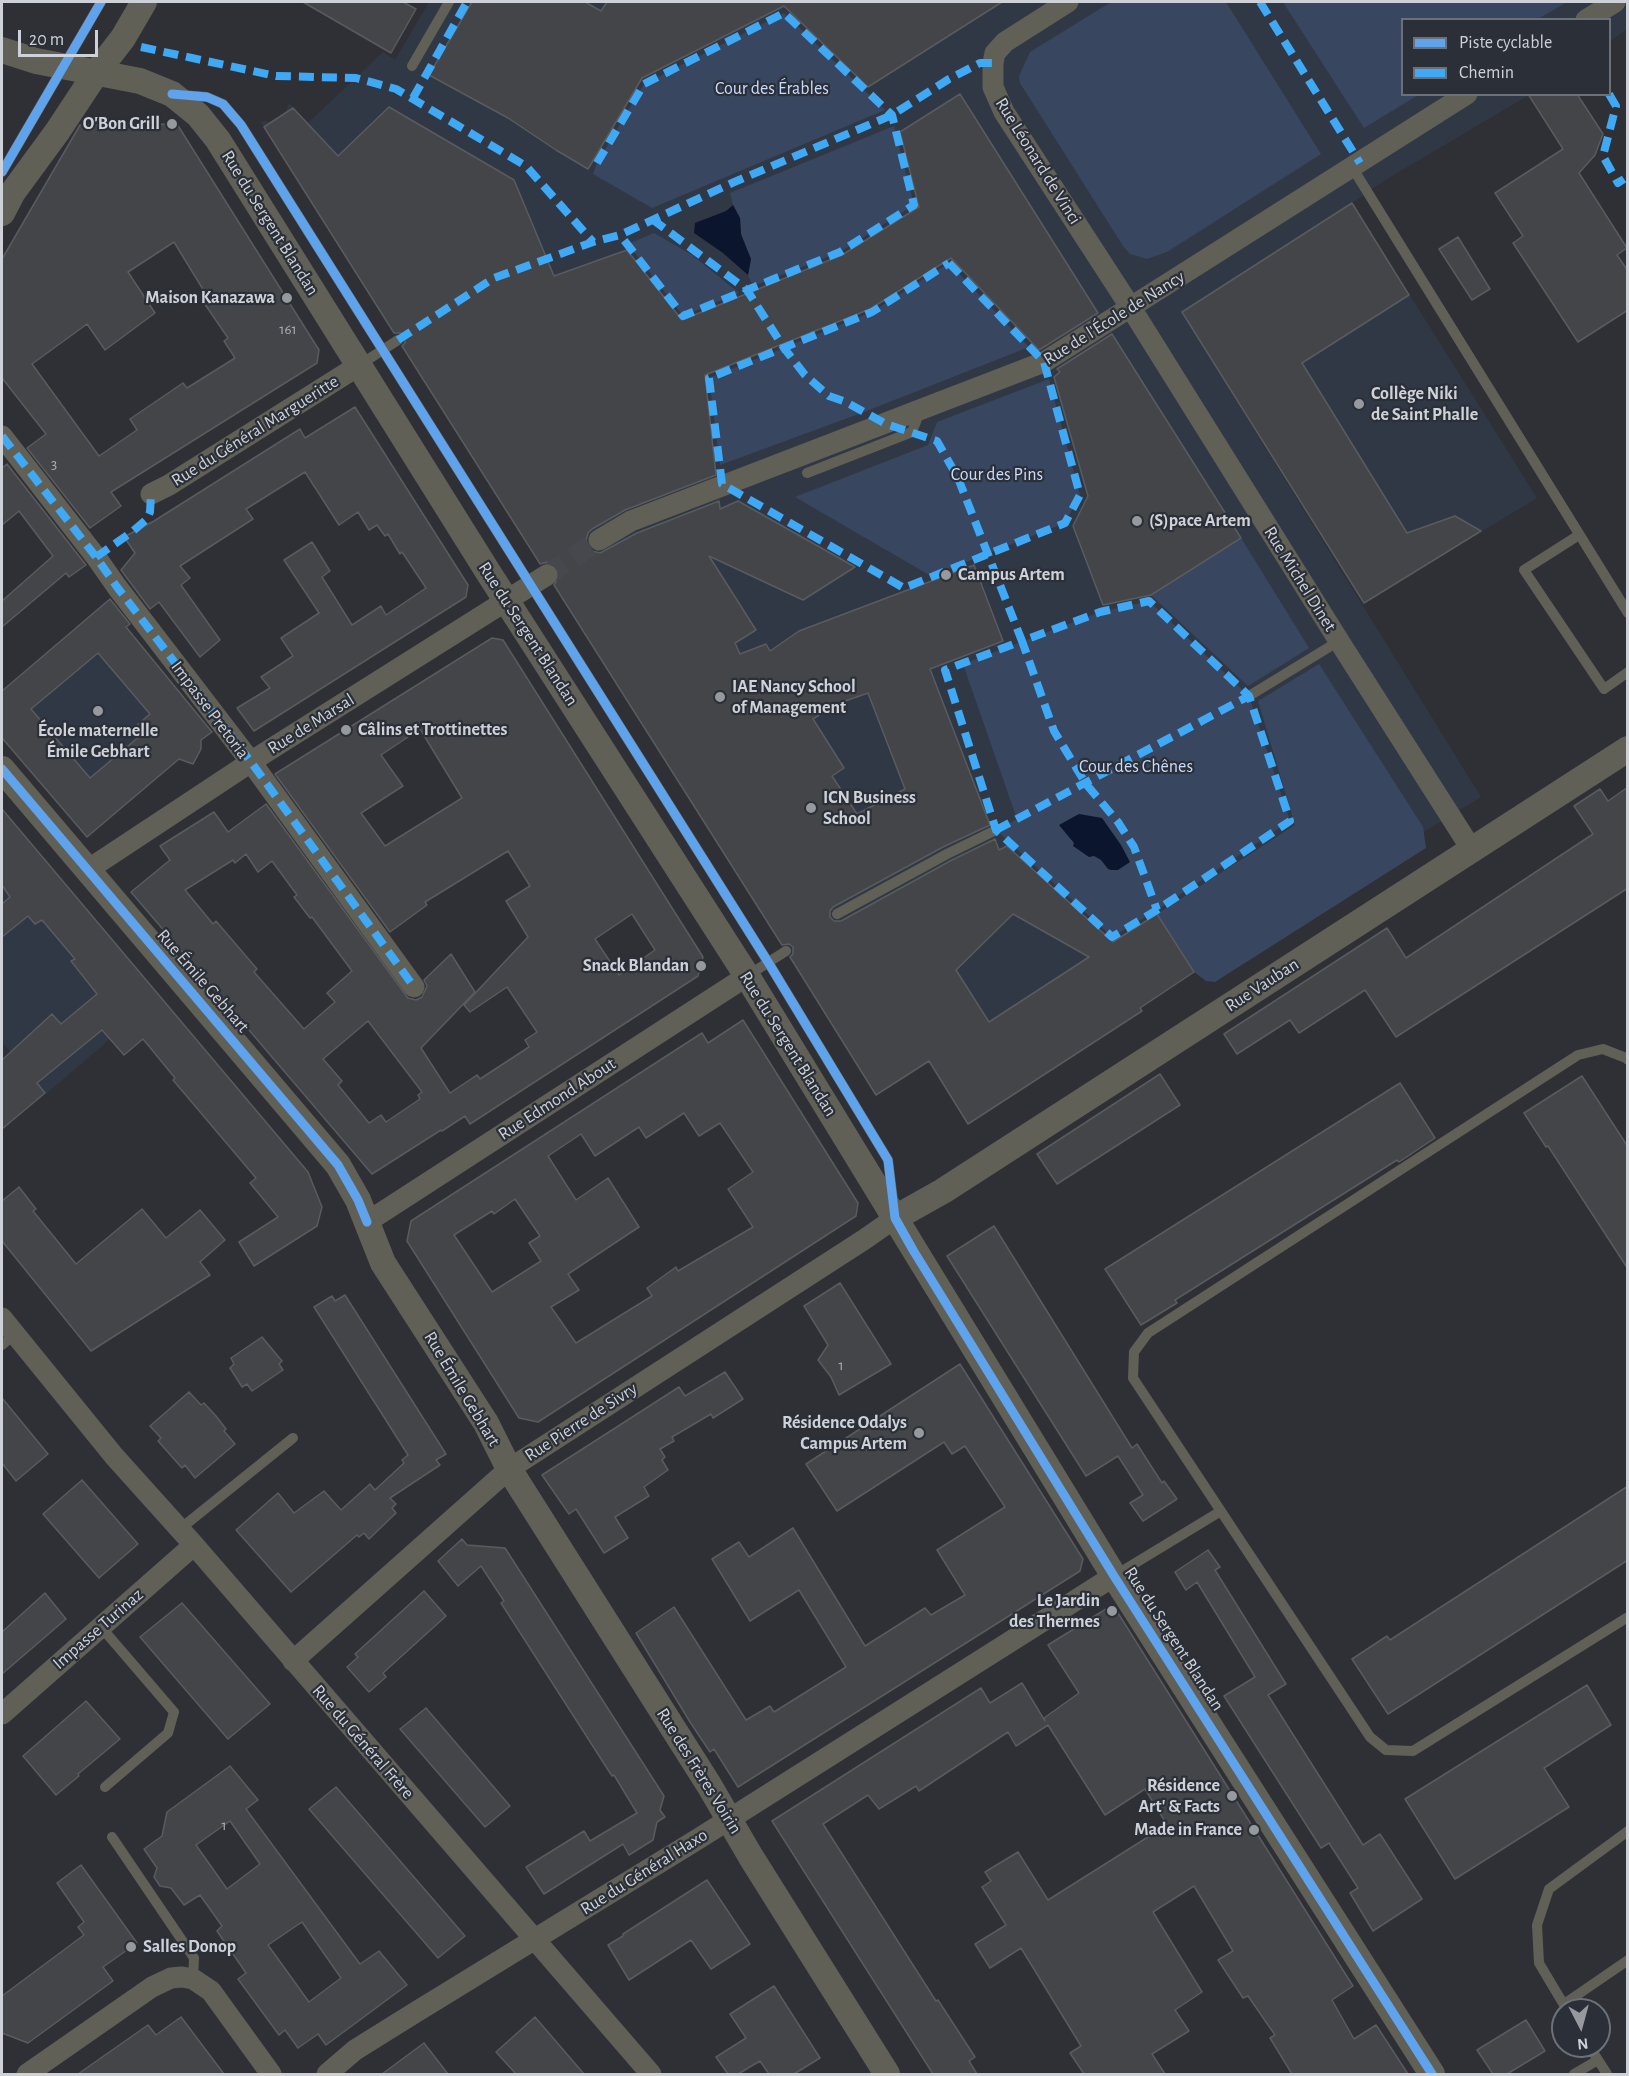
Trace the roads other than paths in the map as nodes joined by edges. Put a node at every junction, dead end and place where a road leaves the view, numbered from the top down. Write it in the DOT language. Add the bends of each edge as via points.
graph roads {
  1 [pos="101,2"];
  2 [pos="144,2"];
  3 [pos="449,2"];
  4 [pos="1068,2"];
  5 [pos="1614,2"];
  6 [pos="1589,18"];
  7 [pos="2,50"];
  8 [pos="64,66"];
  9 [pos="412,66"];
  10 [pos="96,73"];
  11 [pos="172,94"];
  12 [pos="1464,96"];
  13 [pos="1352,167"];
  14 [pos="2,172"];
  15 [pos="2,213"];
  16 [pos="1131,308"];
  17 [pos="398,340"];
  18 [pos="383,351"];
  19 [pos="358,366"];
  20 [pos="920,411"];
  21 [pos="2,436"];
  22 [pos="807,473"];
  23 [pos="151,494"];
  24 [pos="1580,535"];
  25 [pos="599,540"];
  26 [pos="539,580"];
  27 [pos="507,601"];
  28 [pos="1628,613"];
  29 [pos="1339,641"];
  30 [pos="1628,672"];
  31 [pos="1249,696"];
  32 [pos="1628,749"];
  33 [pos="251,762"];
  34 [pos="2,769"];
  35 [pos="996,830"];
  36 [pos="1472,850"];
  37 [pos="86,871"];
  38 [pos="837,914"];
  39 [pos="786,951"];
  40 [pos="768,962"];
  41 [pos="747,976"];
  42 [pos="414,987"];
  43 [pos="1628,1060"];
  44 [pos="895,1218"];
  45 [pos="367,1222"];
  46 [pos="2,1318"];
  47 [pos="8,1340"];
  48 [pos="293,1438"];
  49 [pos="509,1469"];
  50 [pos="1221,1511"];
  51 [pos="180,1529"];
  52 [pos="194,1545"];
  53 [pos="1114,1576"];
  54 [pos="1628,1617"];
  55 [pos="101,1627"];
  56 [pos="293,1661"];
  57 [pos="2,1714"];
  58 [pos="105,1787"];
  59 [pos="729,1818"];
  60 [pos="1628,1831"];
  61 [pos="112,1837"];
  62 [pos="534,1939"];
  63 [pos="1628,1960"];
  64 [pos="193,1979"];
  65 [pos="1560,1998"];
  66 [pos="1578,1998"];
  67 [pos="1598,2060"];
  68 [pos="27,2074"];
  69 [pos="271,2074"];
  70 [pos="327,2074"];
  71 [pos="651,2074"];
  72 [pos="887,2074"];
  73 [pos="1432,2074"];
  74 [pos="1574,2074"];
  75 [pos="1607,2074"];
  1 -- 8 [label="lane"];
  2 -- 10 [label="street"];
  3 -- 9 [label="lane"];
  4 -- 16 [label="street, Rue Léonard de Vinci" via="1005,42 995,53 993,87 1004,112"];
  5 -- 6 [label="street"];
  7 -- 8 [label="street, Rue du Sergent Blandan"];
  8 -- 10 [label="street, Rue du Sergent Blandan"];
  8 -- 14 [label="lane"];
  10 -- 11 [label="street, Rue du Sergent Blandan" via="140,81"];
  10 -- 15 [label="street"];
  11 -- 18 [label="lane" via="223,104 241,125"];
  11 -- 19 [label="street, Rue du Sergent Blandan" via="198,115 218,140"];
  12 -- 13 [label="street, Rue de l'École de Nancy"];
  13 -- 16 [label="street, Rue de l'École de Nancy"];
  13 -- 24 [label="lane"];
  16 -- 20 [label="street, Rue de l'École de Nancy" via="1044,362"];
  16 -- 29 [label="street, Rue Michel Dinet"];
  17 -- 18 [label="lane"];
  18 -- 19 [label="lane"];
  18 -- 26 [label="lane"];
  19 -- 23 [label="street, Rue du Général Margueritte"];
  19 -- 27 [label="street, Rue du Sergent Blandan"];
  20 -- 22 [label="lane" via="912,432"];
  20 -- 25 [label="street, Rue de l'École de Nancy" via="631,520"];
  21 -- 33 [label="street, Impasse Pretoria"];
  24 -- 28 [label="lane"];
  24 -- 30 [label="lane" via="1524,570 1604,689"];
  26 -- 27 [label="street"];
  26 -- 40 [label="lane"];
  27 -- 33 [label="street, Rue de Marsal"];
  27 -- 41 [label="street, Rue du Sergent Blandan"];
  29 -- 31 [label="lane"];
  29 -- 36 [label="street, Rue Michel Dinet"];
  32 -- 36 [label="street, Rue Vauban"];
  33 -- 37 [label="street, Rue de Marsal"];
  33 -- 42 [label="street, Impasse Pretoria"];
  34 -- 37 [label="street, Rue Émile Gebhart"];
  35 -- 38 [label="lane"];
  36 -- 44 [label="street, Rue Vauban" via="943,1191"];
  37 -- 45 [label="street, Rue Émile Gebhart" via="338,1165"];
  39 -- 40 [label="lane"];
  40 -- 41 [label="lane"];
  40 -- 44 [label="lane" via="888,1160"];
  41 -- 44 [label="street, Rue du Sergent Blandan"];
  41 -- 45 [label="street, Rue Edmond About"];
  43 -- 50 [label="lane" via="1603,1049 1578,1055 1148,1333 1134,1352 1133,1378"];
  44 -- 49 [label="street, Rue Pierre de Sivry"];
  44 -- 53 [label="street, Rue du Sergent Blandan"];
  45 -- 49 [label="street, Rue Émile Gebhart" via="383,1263 486,1423"];
  46 -- 47 [label="street, Rue du Général Frère"];
  47 -- 51 [label="street, Rue du Général Frère" via="77,1408"];
  48 -- 51 [label="lane"];
  49 -- 56 [label="street, Rue Pierre de Sivry"];
  49 -- 59 [label="street, Rue des Frères Voirin"];
  50 -- 53 [label="lane"];
  50 -- 54 [label="lane" via="1370,1737 1386,1750 1413,1751"];
  51 -- 52 [label="street, Rue du Général Frère"];
  52 -- 55 [label="street, Impasse Turinaz"];
  52 -- 56 [label="street, Rue du Général Frère"];
  53 -- 59 [label="street, Rue du Général Haxo"];
  53 -- 73 [label="street, Rue du Sergent Blandan"];
  55 -- 57 [label="street, Impasse Turinaz"];
  55 -- 58 [label="lane" via="174,1712 168,1733"];
  56 -- 62 [label="street, Rue du Général Frère"];
  59 -- 62 [label="street, Rue du Général Haxo"];
  59 -- 72 [label="street, Rue des Frères Voirin"];
  60 -- 65 [label="lane" via="1549,1889 1537,1925 1539,1963"];
  61 -- 64 [label="lane" via="194,1958"];
  62 -- 70 [label="street, Rue du Général Haxo" via="355,2050"];
  62 -- 71 [label="street, Rue du Général Frère"];
  63 -- 66 [label="lane"];
  64 -- 68 [label="street" via="171,1978 152,1987"];
  64 -- 69 [label="street" via="211,1991"];
  67 -- 74 [label="lane"];
  67 -- 75 [label="lane"];
}
